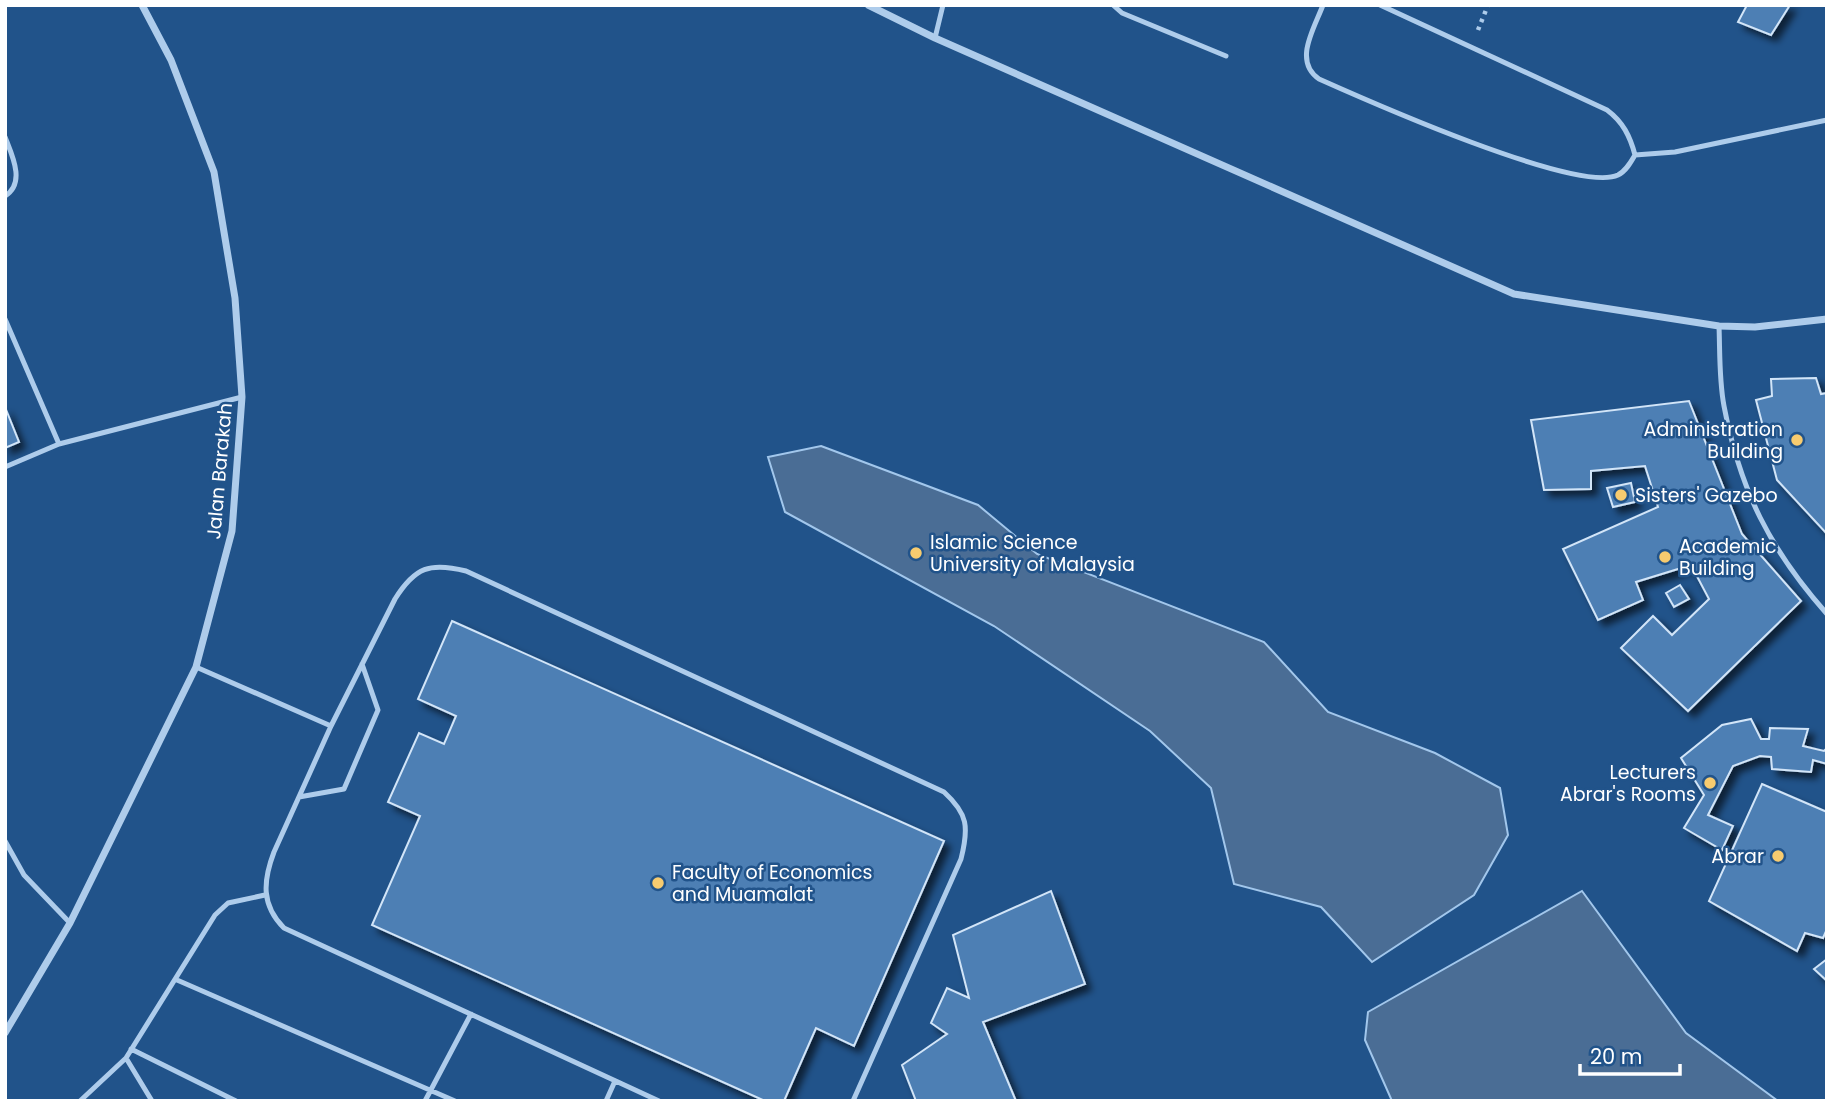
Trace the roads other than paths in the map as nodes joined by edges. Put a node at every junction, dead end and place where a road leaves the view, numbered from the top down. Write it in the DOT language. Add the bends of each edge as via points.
graph roads {
  1 [pos="142,5"];
  2 [pos="868,5"];
  3 [pos="943,5"];
  4 [pos="1112,5"];
  5 [pos="1323,5"];
  6 [pos="1380,5"];
  7 [pos="934,38"];
  8 [pos="1226,56"];
  9 [pos="1827,120"];
  10 [pos="5,137"];
  11 [pos="1636,155"];
  12 [pos="5,196"];
  13 [pos="5,319"];
  14 [pos="1827,320"];
  15 [pos="1718,326"];
  16 [pos="242,397"];
  17 [pos="59,444"];
  18 [pos="5,467"];
  19 [pos="1827,614"];
  20 [pos="362,664"];
  21 [pos="196,667"];
  22 [pos="331,726"];
  23 [pos="299,797"];
  24 [pos="5,841"];
  25 [pos="265,895"];
  26 [pos="70,923"];
  27 [pos="177,980"];
  28 [pos="471,1014"];
  29 [pos="5,1033"];
  30 [pos="131,1049"];
  31 [pos="126,1058"];
  32 [pos="615,1081"];
  33 [pos="432,1090"];
  34 [pos="80,1101"];
  35 [pos="152,1101"];
  36 [pos="236,1101"];
  37 [pos="425,1101"];
  38 [pos="455,1101"];
  39 [pos="606,1101"];
  40 [pos="659,1101"];
  41 [pos="853,1101"];
  1 -- 16 [label="street, Jalan Barakah" via="171,60 214,172 235,298"];
  2 -- 7 [label="street"];
  3 -- 7 [label="lane"];
  4 -- 8 [label="lane"];
  5 -- 11 [label="lane" via="1305,56 1311,74 1319,79 1512,158 1581,175 1618,175"];
  6 -- 11 [label="lane" via="1607,110 1623,125"];
  7 -- 15 [label="street" via="1514,294"];
  9 -- 11 [label="lane" via="1675,152"];
  10 -- 12 [label="lane" via="16,173"];
  13 -- 17 [label="lane"];
  14 -- 15 [label="street"];
  15 -- 19 [label="lane" via="1724,404 1743,482 1780,556"];
  16 -- 17 [label="lane"];
  16 -- 21 [label="street, Jalan Barakah" via="232,531"];
  17 -- 18 [label="lane"];
  20 -- 22 [label="lane"];
  20 -- 23 [label="lane" via="378,710 344,789"];
  20 -- 41 [label="lane" via="407,579 426,567 448,566 944,792 960,807 966,823 961,859"];
  21 -- 22 [label="lane"];
  21 -- 26 [label="street, Jalan Barakah"];
  22 -- 23 [label="lane"];
  23 -- 25 [label="lane" via="267,873"];
  24 -- 26 [label="lane" via="24,875"];
  25 -- 27 [label="lane" via="228,903 215,915"];
  25 -- 28 [label="lane" via="272,916 284,928"];
  26 -- 29 [label="street, Jalan Barakah"];
  27 -- 30 [label="lane"];
  27 -- 33 [label="lane"];
  28 -- 32 [label="lane"];
  28 -- 33 [label="lane"];
  30 -- 31 [label="lane"];
  30 -- 36 [label="lane"];
  31 -- 34 [label="lane"];
  31 -- 35 [label="lane"];
  32 -- 39 [label="lane"];
  32 -- 40 [label="lane"];
  33 -- 37 [label="lane"];
  33 -- 38 [label="lane"];
}
